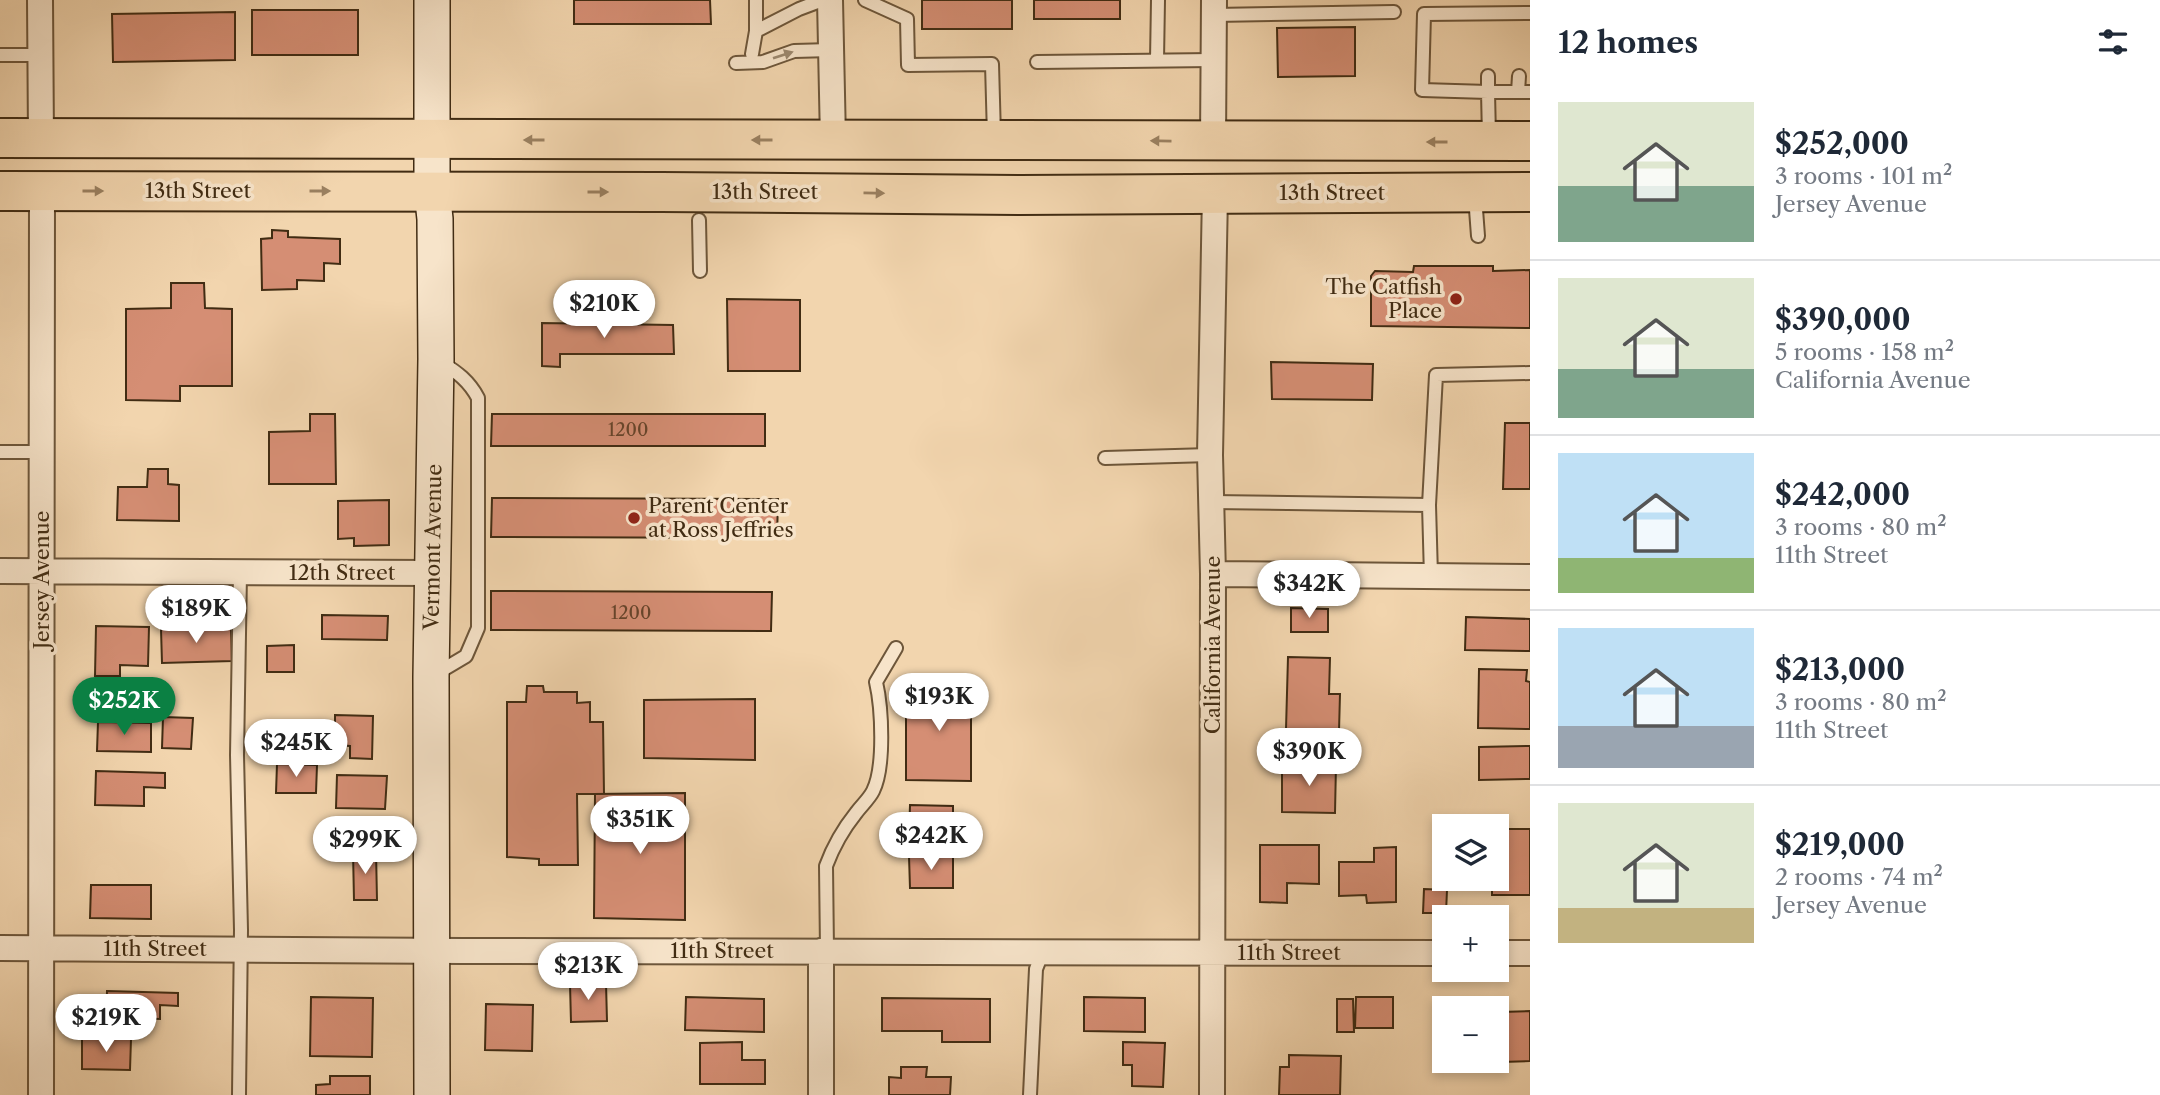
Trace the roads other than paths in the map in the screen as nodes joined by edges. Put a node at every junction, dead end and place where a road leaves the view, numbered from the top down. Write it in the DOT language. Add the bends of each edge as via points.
graph roads {
  1 [pos="40,0"];
  2 [pos="432,0"];
  3 [pos="756,0"];
  4 [pos="823,0"];
  5 [pos="830,0"];
  6 [pos="865,0"];
  7 [pos="1158,0"];
  8 [pos="1214,7"];
  9 [pos="1394,12"];
  10 [pos="1526,13"];
  11 [pos="1462,14"];
  12 [pos="1461,27"];
  13 [pos="1521,27"];
  14 [pos="756,31"];
  15 [pos="831,50"];
  16 [pos="752,54"];
  17 [pos="0,55"];
  18 [pos="41,55"];
  19 [pos="1157,60"];
  20 [pos="1213,60"];
  21 [pos="736,62"];
  22 [pos="1037,62"];
  23 [pos="1461,76"];
  24 [pos="1488,76"];
  25 [pos="1518,76"];
  26 [pos="1461,91"];
  27 [pos="1488,92"];
  28 [pos="1524,92"];
  29 [pos="0,138"];
  30 [pos="41,139"];
  31 [pos="910,139"];
  32 [pos="995,139"];
  33 [pos="433,140"];
  34 [pos="833,140"];
  35 [pos="1213,141"];
  36 [pos="1489,141"];
  37 [pos="1530,141"];
  38 [pos="1389,142"];
  39 [pos="1524,190"];
  40 [pos="0,191"];
  41 [pos="42,191"];
  42 [pos="432,191"];
  43 [pos="733,192"];
  44 [pos="832,192"];
  45 [pos="1475,192"];
  46 [pos="1215,194"];
  47 [pos="1020,195"];
  48 [pos="699,220"];
  49 [pos="1478,236"];
  50 [pos="700,271"];
  51 [pos="436,359"];
  52 [pos="1530,373"];
  53 [pos="0,452"];
  54 [pos="42,452"];
  55 [pos="1210,454"];
  56 [pos="1105,458"];
  57 [pos="1212,502"];
  58 [pos="1429,505"];
  59 [pos="0,572"];
  60 [pos="43,572"];
  61 [pos="240,573"];
  62 [pos="433,573"];
  63 [pos="1213,574"];
  64 [pos="1431,576"];
  65 [pos="1530,577"];
  66 [pos="896,648"];
  67 [pos="431,677"];
  68 [pos="0,948"];
  69 [pos="41,948"];
  70 [pos="241,949"];
  71 [pos="433,950"];
  72 [pos="824,951"];
  73 [pos="1043,951"];
  74 [pos="1212,953"];
  75 [pos="1432,953"];
  76 [pos="1509,953"];
  77 [pos="1530,953"];
  78 [pos="41,1095"];
  79 [pos="239,1095"];
  80 [pos="432,1095"];
  81 [pos="821,1095"];
  82 [pos="1030,1095"];
  83 [pos="1212,1095"];
  1 -- 18 [label="street"];
  2 -- 33 [label="street, Vermont Avenue"];
  3 -- 14 [label="lane"];
  4 -- 14 [label="lane"];
  5 -- 15 [label="street"];
  6 -- 32 [label="lane" via="907,19 908,65 992,64"];
  7 -- 19 [label="lane"];
  8 -- 9 [label="lane"];
  8 -- 20 [label="street"];
  10 -- 11 [label="lane"];
  10 -- 13 [label="lane"];
  11 -- 12 [label="lane"];
  11 -- 26 [label="lane" via="1424,14 1422,90"];
  14 -- 16 [label="lane"];
  21 -- 15 [label="lane, one-way" via="763,62 794,51"];
  15 -- 34 [label="street"];
  17 -- 18 [label="lane"];
  18 -- 30 [label="street"];
  19 -- 20 [label="lane"];
  19 -- 22 [label="lane"];
  20 -- 35 [label="street"];
  23 -- 26 [label="lane"];
  24 -- 27 [label="lane"];
  25 -- 28 [label="lane"];
  26 -- 27 [label="lane"];
  27 -- 28 [label="lane"];
  27 -- 36 [label="lane"];
  29 -- 30 [label="highway"];
  30 -- 33 [label="highway"];
  31 -- 32 [label="highway"];
  31 -- 34 [label="highway"];
  31 -- 44 [label="highway" via="852,163 840,173"];
  35 -- 32 [label="highway, one-way"];
  34 -- 33 [label="highway, one-way"];
  33 -- 42 [label="street, Vermont Avenue"];
  34 -- 43 [label="highway" via="797,169"];
  35 -- 38 [label="highway"];
  35 -- 47 [label="highway" via="1195,161 1180,169 1053,173"];
  36 -- 37 [label="highway"];
  36 -- 38 [label="highway, one-way"];
  38 -- 46 [label="highway" via="1362,164 1258,165 1240,171"];
  39 -- 45 [label="highway, 13th Street"];
  40 -- 41 [label="highway, 13th Street"];
  41 -- 42 [label="highway, 13th Street, one-way"];
  41 -- 54 [label="street, Jersey Avenue"];
  42 -- 43 [label="highway, 13th Street, one-way"];
  42 -- 51 [label="street, Vermont Avenue"];
  43 -- 44 [label="highway, 13th Street"];
  44 -- 47 [label="highway, 13th Street, one-way"];
  45 -- 46 [label="highway, 13th Street"];
  45 -- 49 [label="lane"];
  46 -- 47 [label="highway, 13th Street"];
  46 -- 55 [label="street, California Avenue"];
  48 -- 50 [label="lane"];
  51 -- 62 [label="street, Vermont Avenue"];
  51 -- 67 [label="lane" via="472,386 478,398 478,628 466,656"];
  52 -- 58 [label="lane" via="1436,374"];
  53 -- 54 [label="lane"];
  54 -- 60 [label="street, Jersey Avenue"];
  55 -- 56 [label="lane"];
  55 -- 57 [label="street, California Avenue"];
  57 -- 58 [label="lane"];
  57 -- 63 [label="street, California Avenue"];
  58 -- 64 [label="lane"];
  59 -- 60 [label="street, 12th Street"];
  60 -- 61 [label="street, 12th Street"];
  60 -- 69 [label="street, Jersey Avenue"];
  61 -- 62 [label="street, 12th Street"];
  61 -- 70 [label="lane"];
  62 -- 67 [label="street, Vermont Avenue"];
  63 -- 64 [label="street"];
  63 -- 74 [label="street, California Avenue"];
  64 -- 65 [label="street"];
  66 -- 72 [label="lane" via="876,682 879,771 873,792 826,866"];
  67 -- 71 [label="street, Vermont Avenue"];
  68 -- 69 [label="street, 11th Street"];
  69 -- 70 [label="street, 11th Street"];
  69 -- 78 [label="street, Jersey Avenue"];
  70 -- 71 [label="street, 11th Street"];
  70 -- 79 [label="lane"];
  71 -- 72 [label="street, 11th Street"];
  71 -- 80 [label="street, Vermont Avenue"];
  72 -- 73 [label="street, 11th Street"];
  72 -- 81 [label="street"];
  73 -- 74 [label="street, 11th Street"];
  73 -- 82 [label="lane" via="1036,969"];
  74 -- 75 [label="street, 11th Street"];
  74 -- 83 [label="street, California Avenue"];
  76 -- 77 [label="street"];
}
